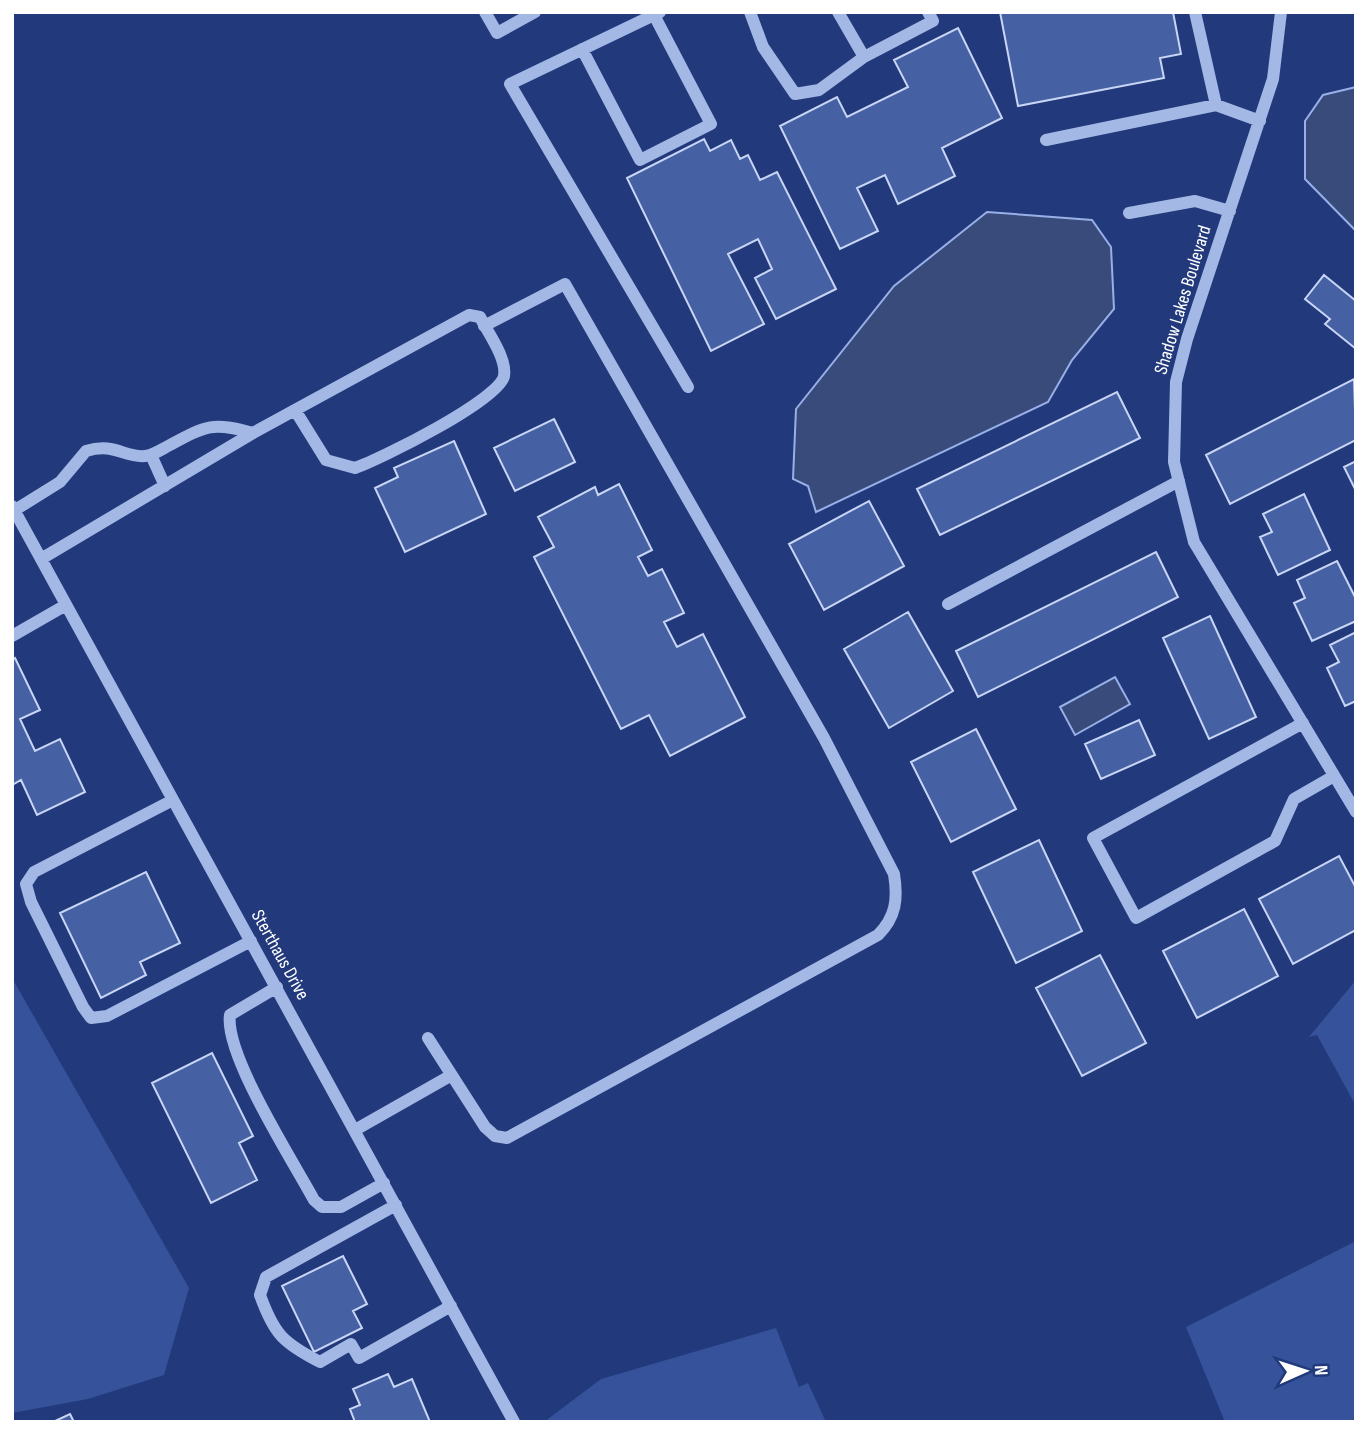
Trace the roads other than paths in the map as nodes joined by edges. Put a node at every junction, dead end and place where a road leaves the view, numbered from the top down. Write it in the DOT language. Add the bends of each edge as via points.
graph roads {
  1 [pos="485,12"];
  2 [pos="535,12"];
  3 [pos="750,12"];
  4 [pos="838,12"];
  5 [pos="928,12"];
  6 [pos="1195,12"];
  7 [pos="1281,12"];
  8 [pos="657,14"];
  9 [pos="582,49"];
  10 [pos="864,57"];
  11 [pos="1216,105"];
  12 [pos="1260,121"];
  13 [pos="1046,140"];
  14 [pos="1230,211"];
  15 [pos="1129,213"];
  16 [pos="484,326"];
  17 [pos="688,387"];
  18 [pos="295,410"];
  19 [pos="253,433"];
  20 [pos="151,455"];
  21 [pos="1179,481"];
  22 [pos="165,486"];
  23 [pos="13,508"];
  24 [pos="41,559"];
  25 [pos="948,604"];
  26 [pos="66,605"];
  27 [pos="12,636"];
  28 [pos="1303,723"];
  29 [pos="1334,776"];
  30 [pos="173,800"];
  31 [pos="1356,812"];
  32 [pos="251,941"];
  33 [pos="276,988"];
  34 [pos="428,1038"];
  35 [pos="450,1076"];
  36 [pos="355,1130"];
  37 [pos="384,1184"];
  38 [pos="396,1205"];
  39 [pos="451,1306"];
  40 [pos="514,1422"];
  1 -- 2 [label="street" via="497,33"];
  3 -- 10 [label="street" via="763,47 794,94 819,90"];
  4 -- 10 [label="street"];
  5 -- 10 [label="street" via="933,21"];
  6 -- 11 [label="street"];
  7 -- 12 [label="street, Shadow Lakes Boulevard" via="1273,79"];
  8 -- 9 [label="street"];
  8 -- 9 [label="street" via="710,124 640,160"];
  9 -- 17 [label="street" via="510,84"];
  11 -- 12 [label="street"];
  11 -- 13 [label="street"];
  12 -- 14 [label="street, Shadow Lakes Boulevard"];
  14 -- 15 [label="street" via="1195,201"];
  14 -- 21 [label="street, Shadow Lakes Boulevard" via="1176,382 1174,462"];
  16 -- 18 [label="street" via="480,317 468,315"];
  16 -- 18 [label="street" via="505,367 501,385 478,404 367,464 355,468 326,460"];
  16 -- 35 [label="street" via="565,284 824,738 894,874 897,891 889,924 878,935 507,1138 495,1136 485,1127"];
  18 -- 19 [label="street"];
  19 -- 20 [label="street" via="222,425 197,430"];
  19 -- 22 [label="street"];
  20 -- 22 [label="street"];
  20 -- 23 [label="street" via="141,457 113,448 86,452 60,482"];
  21 -- 25 [label="street"];
  21 -- 28 [label="street, Shadow Lakes Boulevard" via="1194,542"];
  22 -- 24 [label="street"];
  23 -- 24 [label="street, Sterthaus Drive"];
  24 -- 26 [label="street, Sterthaus Drive"];
  26 -- 27 [label="street"];
  26 -- 30 [label="street, Sterthaus Drive"];
  28 -- 29 [label="street, Shadow Lakes Boulevard"];
  28 -- 29 [label="street" via="1093,838 1136,918 1275,841 1294,799"];
  29 -- 31 [label="street, Shadow Lakes Boulevard"];
  30 -- 32 [label="street, Sterthaus Drive"];
  30 -- 32 [label="street" via="34,872 26,884 82,1007 91,1018 107,1016"];
  32 -- 33 [label="street, Sterthaus Drive"];
  33 -- 36 [label="street, Sterthaus Drive"];
  33 -- 37 [label="street" via="230,1015 228,1029 243,1068 310,1192 322,1207 330,1209"];
  34 -- 35 [label="street"];
  35 -- 36 [label="street"];
  36 -- 37 [label="street, Sterthaus Drive"];
  37 -- 38 [label="street, Sterthaus Drive"];
  38 -- 39 [label="street, Sterthaus Drive"];
  38 -- 39 [label="street" via="266,1277 260,1295 272,1329 320,1362 351,1344 359,1358"];
  39 -- 40 [label="street, Sterthaus Drive"];
}
